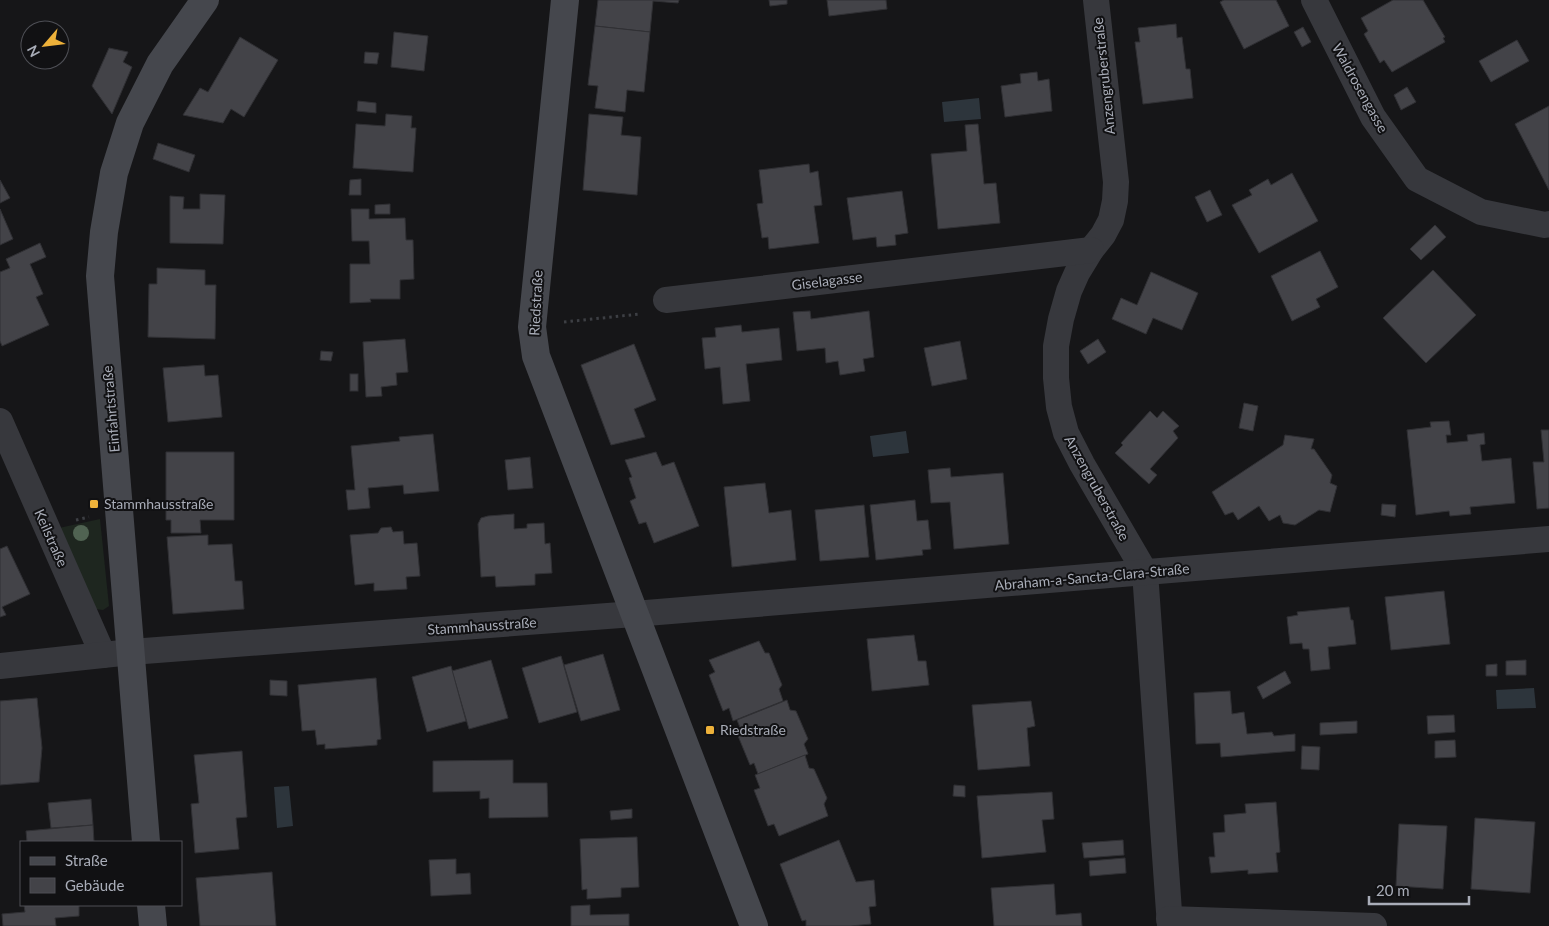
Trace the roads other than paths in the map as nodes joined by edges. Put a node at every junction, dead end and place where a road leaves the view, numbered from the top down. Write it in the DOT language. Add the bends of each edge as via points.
graph roads {
  1 [pos="205,0"];
  2 [pos="565,0"];
  3 [pos="1096,0"];
  4 [pos="1314,0"];
  5 [pos="1549,224"];
  6 [pos="1091,250"];
  7 [pos="666,300"];
  8 [pos="0,421"];
  9 [pos="1549,539"];
  10 [pos="1145,572"];
  11 [pos="634,614"];
  12 [pos="131,652"];
  13 [pos="103,655"];
  14 [pos="0,666"];
  15 [pos="146,841"];
  16 [pos="151,906"];
  17 [pos="1170,922"];
  18 [pos="153,926"];
  19 [pos="754,926"];
  20 [pos="1374,926"];
  1 -- 12 [label="street, Einfahrtstraße" via="160,64 130,122 114,173 104,232 100,276"];
  2 -- 11 [label="street, Riedstraße" via="532,327 536,356"];
  3 -- 6 [label="street, Anzengruberstraße" via="1116,182 1110,220"];
  4 -- 5 [label="street, Waldrosengasse" via="1373,118 1416,178 1481,212"];
  6 -- 7 [label="street, Giselagasse"];
  6 -- 10 [label="street, Anzengruberstraße" via="1077,272 1061,318 1056,346 1059,407 1066,433"];
  8 -- 13 [label="street, Keilstraße"];
  9 -- 10 [label="street, Abraham-a-Sancta-Clara-Straße"];
  10 -- 11 [label="street, Abraham-a-Sancta-Clara-Straße"];
  10 -- 17 [label="street, Anzengruberstraße"];
  11 -- 12 [label="street, Stammhausstraße"];
  11 -- 19 [label="street, Riedstraße"];
  12 -- 13 [label="street, Stammhausstraße"];
  12 -- 15 [label="street, Einfahrtstraße"];
  13 -- 14 [label="street, Stammhausstraße"];
  16 -- 18 [label="street"];
  17 -- 20 [label="street"];
}
